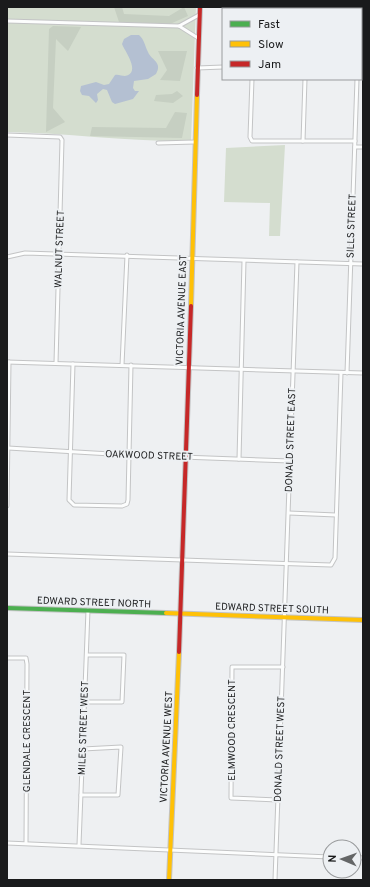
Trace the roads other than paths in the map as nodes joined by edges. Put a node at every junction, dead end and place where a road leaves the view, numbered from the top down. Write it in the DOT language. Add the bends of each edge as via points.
graph roads {
  1 [pos="200,7"];
  2 [pos="199,15"];
  3 [pos="7,21"];
  4 [pos="179,26"];
  5 [pos="198,38"];
  6 [pos="222,67"];
  7 [pos="197,68"];
  8 [pos="252,80"];
  9 [pos="305,80"];
  10 [pos="358,80"];
  11 [pos="7,135"];
  12 [pos="304,141"];
  13 [pos="195,142"];
  14 [pos="355,142"];
  15 [pos="158,143"];
  16 [pos="355,147"];
  17 [pos="363,147"];
  18 [pos="60,254"];
  19 [pos="127,255"];
  20 [pos="7,257"];
  21 [pos="191,258"];
  22 [pos="244,261"];
  23 [pos="297,262"];
  24 [pos="351,264"];
  25 [pos="363,264"];
  26 [pos="8,362"];
  27 [pos="56,363"];
  28 [pos="73,364"];
  29 [pos="122,365"];
  30 [pos="131,365"];
  31 [pos="188,367"];
  32 [pos="240,369"];
  33 [pos="293,371"];
  34 [pos="341,373"];
  35 [pos="347,373"];
  36 [pos="363,373"];
  37 [pos="8,448"];
  38 [pos="71,453"];
  39 [pos="128,455"];
  40 [pos="184,457"];
  41 [pos="239,459"];
  42 [pos="290,461"];
  43 [pos="7,506"];
  44 [pos="289,513"];
  45 [pos="336,515"];
  46 [pos="7,554"];
  47 [pos="182,561"];
  48 [pos="288,565"];
  49 [pos="7,608"];
  50 [pos="88,610"];
  51 [pos="181,614"];
  52 [pos="286,618"];
  53 [pos="363,620"];
  54 [pos="87,655"];
  55 [pos="7,658"];
  56 [pos="283,667"];
  57 [pos="86,702"];
  58 [pos="83,749"];
  59 [pos="82,795"];
  60 [pos="278,800"];
  61 [pos="7,843"];
  62 [pos="26,843"];
  63 [pos="79,845"];
  64 [pos="170,851"];
  65 [pos="276,855"];
  66 [pos="322,857"];
  67 [pos="169,880"];
  68 [pos="275,880"];
  1 -- 2 [label="street, VICTORIA AVENUE EAST"];
  2 -- 4 [label="street"];
  2 -- 5 [label="street, VICTORIA AVENUE EAST"];
  3 -- 4 [label="street"];
  4 -- 5 [label="street"];
  5 -- 7 [label="street, VICTORIA AVENUE EAST"];
  6 -- 7 [label="street"];
  7 -- 13 [label="street, VICTORIA AVENUE EAST"];
  8 -- 12 [label="street" via="252,141"];
  9 -- 12 [label="street"];
  10 -- 14 [label="street, SILLS STREET"];
  11 -- 18 [label="street, WALNUT STREET" via="59,137 62,140"];
  12 -- 14 [label="street"];
  13 -- 15 [label="street"];
  13 -- 21 [label="street, VICTORIA AVENUE EAST"];
  14 -- 16 [label="street, SILLS STREET"];
  16 -- 17 [label="street"];
  16 -- 24 [label="street, SILLS STREET"];
  18 -- 19 [label="street"];
  18 -- 20 [label="street" via="25,253"];
  18 -- 27 [label="street, WALNUT STREET"];
  19 -- 21 [label="street"];
  19 -- 29 [label="street"];
  21 -- 22 [label="street"];
  21 -- 31 [label="street, VICTORIA AVENUE EAST"];
  22 -- 23 [label="street"];
  22 -- 32 [label="street"];
  23 -- 24 [label="street"];
  23 -- 33 [label="street, DONALD STREET EAST"];
  24 -- 25 [label="street"];
  24 -- 35 [label="street, SILLS STREET"];
  26 -- 27 [label="street"];
  26 -- 37 [label="street"];
  27 -- 28 [label="street"];
  28 -- 29 [label="street"];
  28 -- 38 [label="street"];
  29 -- 30 [label="street"];
  30 -- 31 [label="street"];
  30 -- 39 [label="street"];
  31 -- 32 [label="street"];
  31 -- 40 [label="street, VICTORIA AVENUE EAST"];
  32 -- 33 [label="street"];
  32 -- 41 [label="street"];
  33 -- 34 [label="street"];
  33 -- 42 [label="street, DONALD STREET EAST"];
  34 -- 35 [label="street"];
  34 -- 45 [label="street"];
  35 -- 36 [label="street"];
  37 -- 38 [label="street, OAKWOOD STREET"];
  37 -- 43 [label="street"];
  38 -- 39 [label="street, OAKWOOD STREET"];
  38 -- 39 [label="street" via="69,500 74,505 127,504"];
  39 -- 40 [label="street, OAKWOOD STREET"];
  40 -- 41 [label="street, OAKWOOD STREET"];
  40 -- 47 [label="street, VICTORIA AVENUE EAST"];
  41 -- 42 [label="street, OAKWOOD STREET"];
  42 -- 44 [label="street, DONALD STREET EAST"];
  44 -- 45 [label="street"];
  44 -- 48 [label="street, DONALD STREET EAST"];
  45 -- 48 [label="street" via="334,563 328,566"];
  46 -- 47 [label="street"];
  47 -- 48 [label="street"];
  47 -- 51 [label="street, VICTORIA AVENUE EAST"];
  48 -- 52 [label="street, DONALD STREET EAST"];
  49 -- 50 [label="street, EDWARD STREET NORTH"];
  50 -- 51 [label="street, EDWARD STREET NORTH"];
  50 -- 54 [label="street, MILES STREET WEST"];
  51 -- 52 [label="street, EDWARD STREET SOUTH"];
  51 -- 64 [label="street, VICTORIA AVENUE WEST"];
  52 -- 53 [label="street, EDWARD STREET SOUTH"];
  52 -- 56 [label="street, DONALD STREET WEST"];
  54 -- 57 [label="street, MILES STREET WEST"];
  54 -- 57 [label="street" via="124,655 122,702"];
  55 -- 62 [label="street, GLENDALE CRESCENT" via="26,658 27,664"];
  56 -- 60 [label="street, DONALD STREET WEST"];
  56 -- 60 [label="street, ELMWOOD CRESCENT" via="232,667 231,798"];
  57 -- 58 [label="street, MILES STREET WEST"];
  58 -- 59 [label="street, MILES STREET WEST"];
  58 -- 59 [label="street" via="121,747 118,795"];
  59 -- 63 [label="street, MILES STREET WEST"];
  60 -- 65 [label="street, DONALD STREET WEST"];
  61 -- 62 [label="street"];
  62 -- 63 [label="street"];
  63 -- 64 [label="street"];
  64 -- 65 [label="street"];
  64 -- 67 [label="street, VICTORIA AVENUE WEST"];
  65 -- 66 [label="street"];
  65 -- 68 [label="street, DONALD STREET WEST"];
}
